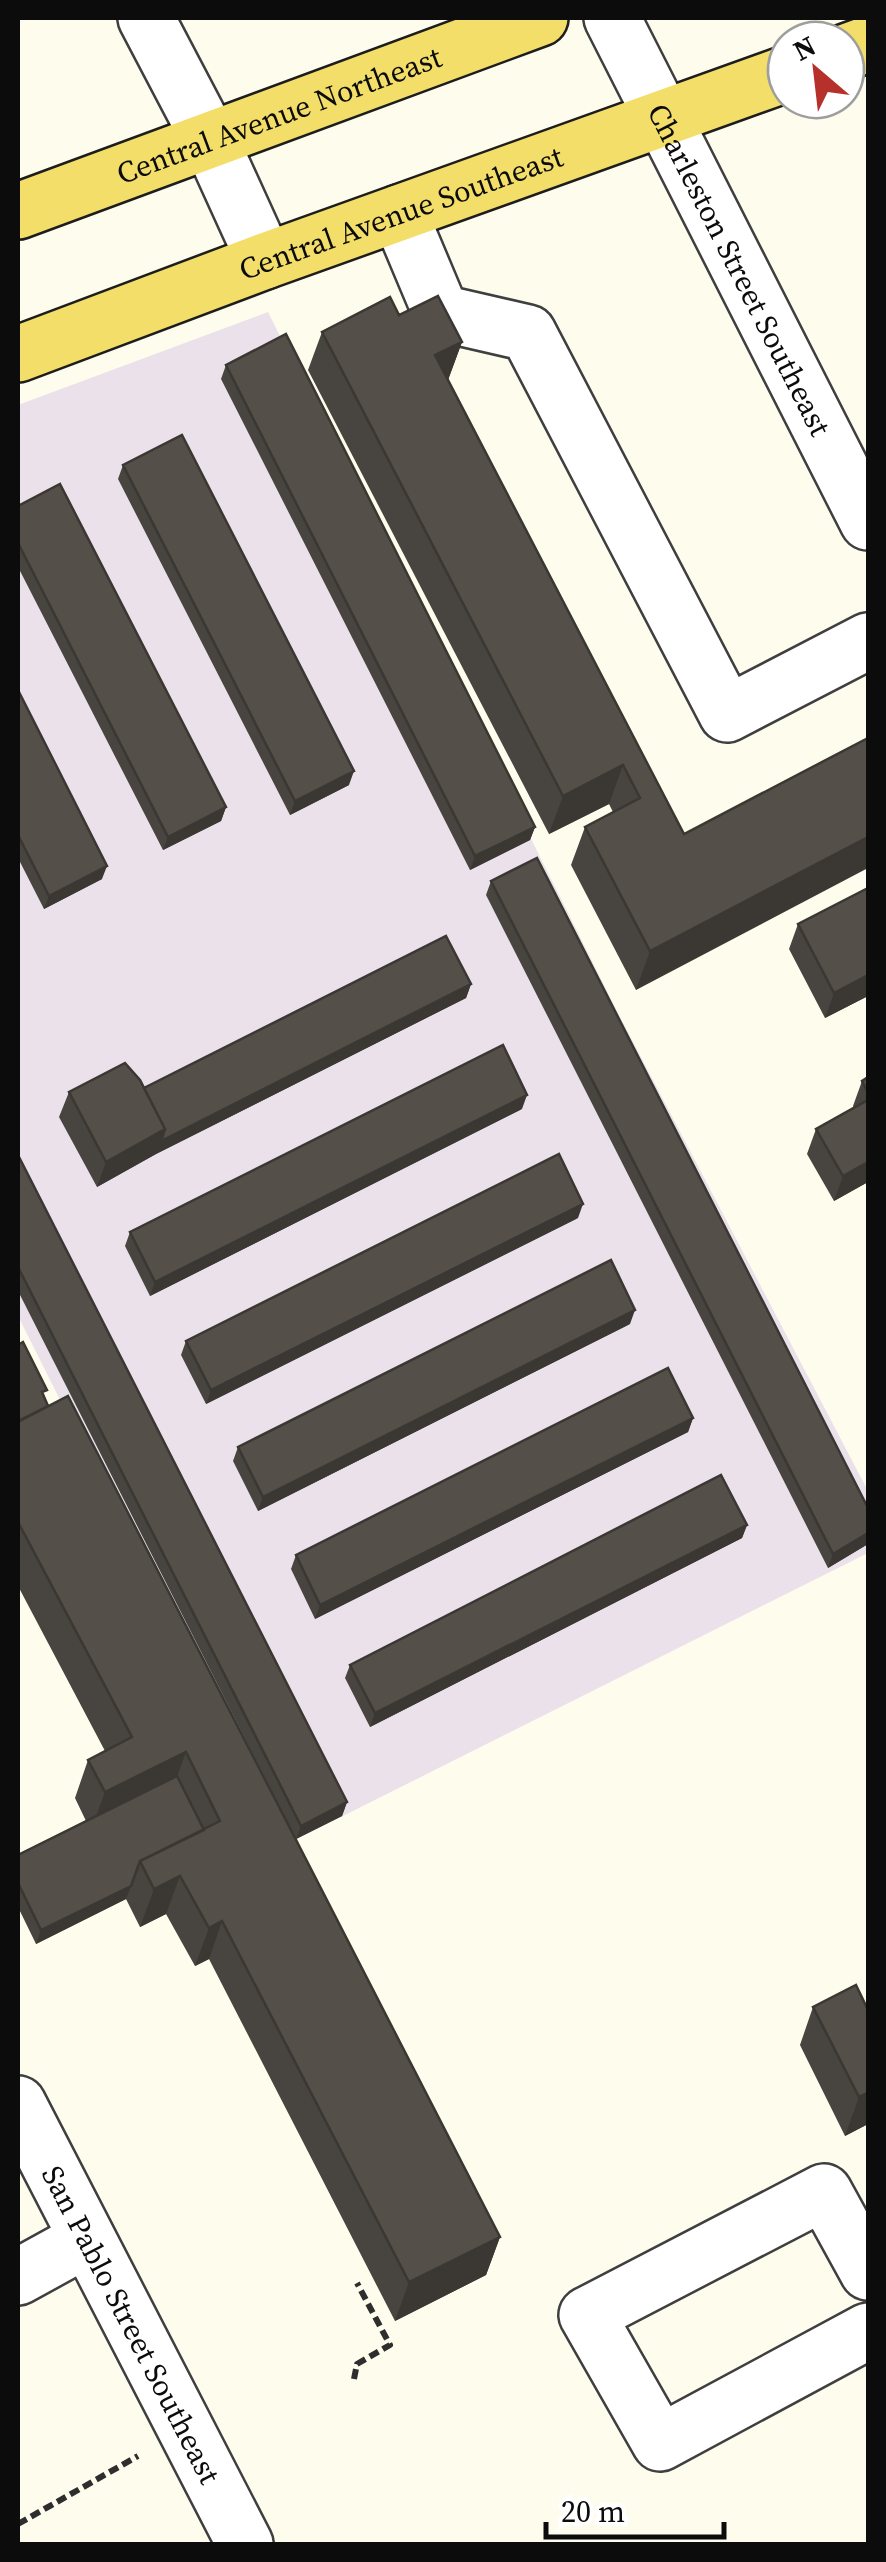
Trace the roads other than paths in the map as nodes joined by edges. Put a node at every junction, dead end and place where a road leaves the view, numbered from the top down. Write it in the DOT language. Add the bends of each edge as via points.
graph roads {
  1 [pos="146,18"];
  2 [pos="540,18"];
  3 [pos="612,18"];
  4 [pos="766,81"];
  5 [pos="662,119"];
  6 [pos="210,140"];
  7 [pos="18,212"];
  8 [pos="399,213"];
  9 [pos="266,261"];
  10 [pos="18,354"];
  11 [pos="868,522"];
  12 [pos="868,642"];
  13 [pos="18,2104"];
  14 [pos="87,2239"];
  15 [pos="868,2272"];
  16 [pos="18,2277"];
  17 [pos="868,2332"];
  18 [pos="230,2539"];
  1 -- 6 [label="street"];
  2 -- 6 [label="main road, Central Avenue Northeast"];
  3 -- 5 [label="street, Charleston Street Southeast"];
  4 -- 5 [label="main road, Central Avenue Southeast"];
  5 -- 8 [label="main road, Central Avenue Southeast"];
  5 -- 11 [label="street, Charleston Street Southeast"];
  6 -- 7 [label="main road, Central Avenue Northeast"];
  6 -- 9 [label="street"];
  8 -- 9 [label="main road, Central Avenue Southeast"];
  8 -- 12 [label="street" via="441,312 528,333 727,714"];
  9 -- 10 [label="main road, Central Avenue Southeast"];
  13 -- 14 [label="street, San Pablo Street Southeast"];
  14 -- 16 [label="street"];
  14 -- 18 [label="street, San Pablo Street Southeast"];
  15 -- 17 [label="street" via="824,2192 587,2315 660,2442"];
}
